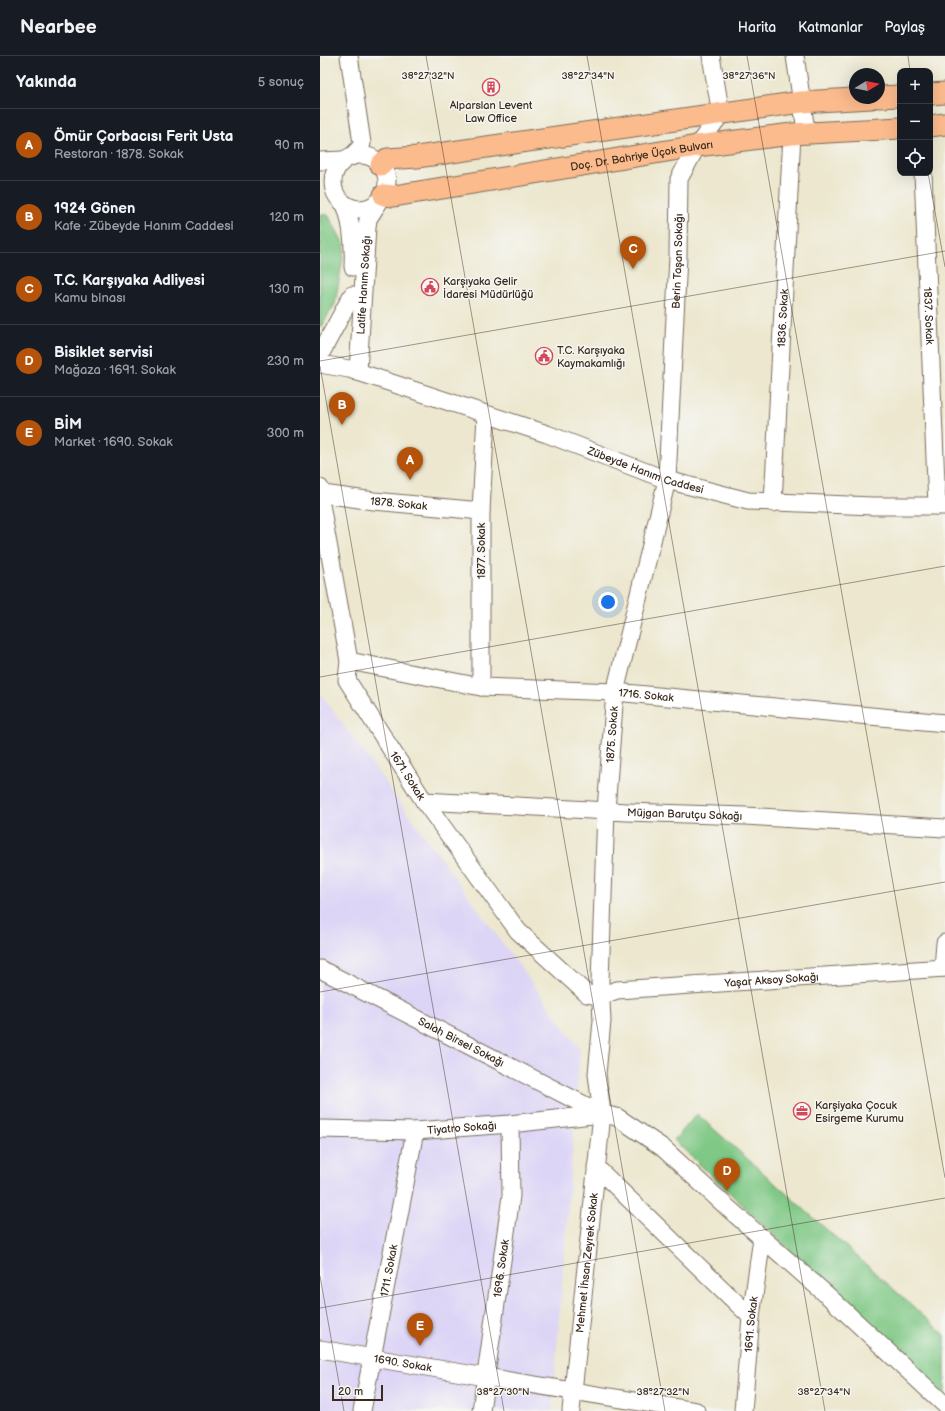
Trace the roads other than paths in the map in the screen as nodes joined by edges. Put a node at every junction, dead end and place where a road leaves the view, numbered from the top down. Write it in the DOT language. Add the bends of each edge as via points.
graph roads {
  1 [pos="349,56"];
  2 [pos="357,56"];
  3 [pos="711,56"];
  4 [pos="795,56"];
  5 [pos="945,93"];
  6 [pos="933,94"];
  7 [pos="897,96"];
  8 [pos="885,97"];
  9 [pos="849,99"];
  10 [pos="801,102"];
  11 [pos="721,114"];
  12 [pos="945,124"];
  13 [pos="933,126"];
  14 [pos="897,128"];
  15 [pos="813,132"];
  16 [pos="792,134"];
  17 [pos="698,146"];
  18 [pos="348,159"];
  19 [pos="320,161"];
  20 [pos="378,163"];
  21 [pos="923,176"];
  22 [pos="382,198"];
  23 [pos="345,204"];
  24 [pos="352,295"];
  25 [pos="320,355"];
  26 [pos="320,364"];
  27 [pos="353,370"];
  28 [pos="486,415"];
  29 [pos="668,480"];
  30 [pos="320,488"];
  31 [pos="320,499"];
  32 [pos="772,503"];
  33 [pos="941,506"];
  34 [pos="480,511"];
  35 [pos="348,661"];
  36 [pos="481,686"];
  37 [pos="614,692"];
  38 [pos="945,723"];
  39 [pos="424,801"];
  40 [pos="606,810"];
  41 [pos="945,828"];
  42 [pos="945,943"];
  43 [pos="944,968"];
  44 [pos="320,969"];
  45 [pos="600,996"];
  46 [pos="602,1114"];
  47 [pos="510,1124"];
  48 [pos="320,1129"];
  49 [pos="415,1131"];
  50 [pos="596,1167"];
  51 [pos="762,1238"];
  52 [pos="751,1317"];
  53 [pos="320,1349"];
  54 [pos="373,1358"];
  55 [pos="486,1377"];
  56 [pos="573,1391"];
  57 [pos="945,1405"];
  58 [pos="362,1411"];
  59 [pos="481,1411"];
  60 [pos="571,1411"];
  61 [pos="696,1411"];
  62 [pos="744,1411"];
  1 -- 18 [label="street" via="362,143 361,148"];
  2 -- 20 [label="street" via="367,127"];
  3 -- 11 [label="street"];
  4 -- 10 [label="street"];
  5 -- 6 [label="main road"];
  7 -- 8 [label="main road"];
  9 -- 10 [label="main road"];
  10 -- 11 [label="main road"];
  10 -- 15 [label="street" via="805,124"];
  11 -- 17 [label="street, Berin Taşan Sokağı"];
  11 -- 20 [label="main road" via="417,157 387,159"];
  12 -- 13 [label="main road"];
  14 -- 15 [label="main road, Doç. Dr. Bahriye Üçok Bulvarı"];
  15 -- 16 [label="main road, Doç. Dr. Bahriye Üçok Bulvarı"];
  16 -- 17 [label="main road, Doç. Dr. Bahriye Üçok Bulvarı"];
  16 -- 32 [label="street, 1836. Sokak"];
  17 -- 22 [label="main road, Doç. Dr. Bahriye Üçok Bulvarı"];
  17 -- 29 [label="street, Berin Taşan Sokağı" via="679,179"];
  18 -- 19 [label="street"];
  18 -- 20 [label="street" via="359,155 368,156"];
  18 -- 23 [label="street" via="334,175 335,191"];
  20 -- 22 [label="street" via="387,180"];
  21 -- 33 [label="street, 1837. Sokak"];
  22 -- 23 [label="street" via="371,207 362,209"];
  22 -- 27 [label="street, Latife Hanım Sokağı" via="368,218 366,227"];
  23 -- 24 [label="street" via="354,240"];
  24 -- 25 [label="street"];
  24 -- 27 [label="street"];
  26 -- 27 [label="street, Zübeyde Hanım Caddesi"];
  27 -- 28 [label="street, Zübeyde Hanım Caddesi"];
  28 -- 29 [label="street, Zübeyde Hanım Caddesi" via="547,434"];
  28 -- 34 [label="street, 1877. Sokak"];
  29 -- 32 [label="street, Zübeyde Hanım Caddesi" via="748,501"];
  29 -- 37 [label="street, 1875. Sokak"];
  30 -- 34 [label="street, 1878. Sokak" via="323,494"];
  31 -- 35 [label="street, 1671. Sokak"];
  32 -- 33 [label="street, Zübeyde Hanım Caddesi"];
  34 -- 36 [label="street, 1877. Sokak"];
  35 -- 36 [label="street, 1716. Sokak"];
  35 -- 39 [label="street, 1671. Sokak" via="347,680"];
  36 -- 37 [label="street, 1716. Sokak"];
  37 -- 38 [label="street, 1716. Sokak"];
  37 -- 40 [label="street, 1875. Sokak"];
  39 -- 40 [label="street, Müjgan Barutçu Sokağı"];
  39 -- 45 [label="street, 1671. Sokak" via="518,931 587,994"];
  40 -- 41 [label="street, Müjgan Barutçu Sokağı"];
  40 -- 45 [label="street, 1875. Sokak"];
  42 -- 43 [label="street"];
  43 -- 45 [label="street, Yaşar Aksoy Sokağı" via="617,990"];
  44 -- 46 [label="street, Salah Birsel Sokağı"];
  45 -- 46 [label="street, 1875. Sokak" via="602,1021 598,1074"];
  46 -- 47 [label="street, Tiyatro Sokağı"];
  46 -- 50 [label="street, Mehmet İhsan Zeyrek Sokak"];
  46 -- 51 [label="street" via="617,1117 663,1148"];
  47 -- 49 [label="street, Tiyatro Sokağı"];
  47 -- 55 [label="street, 1696. Sokak" via="511,1196"];
  48 -- 49 [label="street, Tiyatro Sokağı"];
  49 -- 54 [label="street, 1711. Sokak"];
  50 -- 52 [label="street"];
  50 -- 56 [label="street, Mehmet İhsan Zeyrek Sokak"];
  51 -- 52 [label="street, 1691. Sokak"];
  51 -- 57 [label="street"];
  52 -- 62 [label="street, 1691. Sokak"];
  53 -- 54 [label="street, 1690. Sokak"];
  54 -- 55 [label="street, 1690. Sokak"];
  54 -- 58 [label="street, 1711. Sokak"];
  55 -- 56 [label="street, 1690. Sokak"];
  55 -- 59 [label="street, 1696. Sokak"];
  56 -- 60 [label="street, Mehmet İhsan Zeyrek Sokak"];
  56 -- 61 [label="street, 1690. Sokak"];
}
